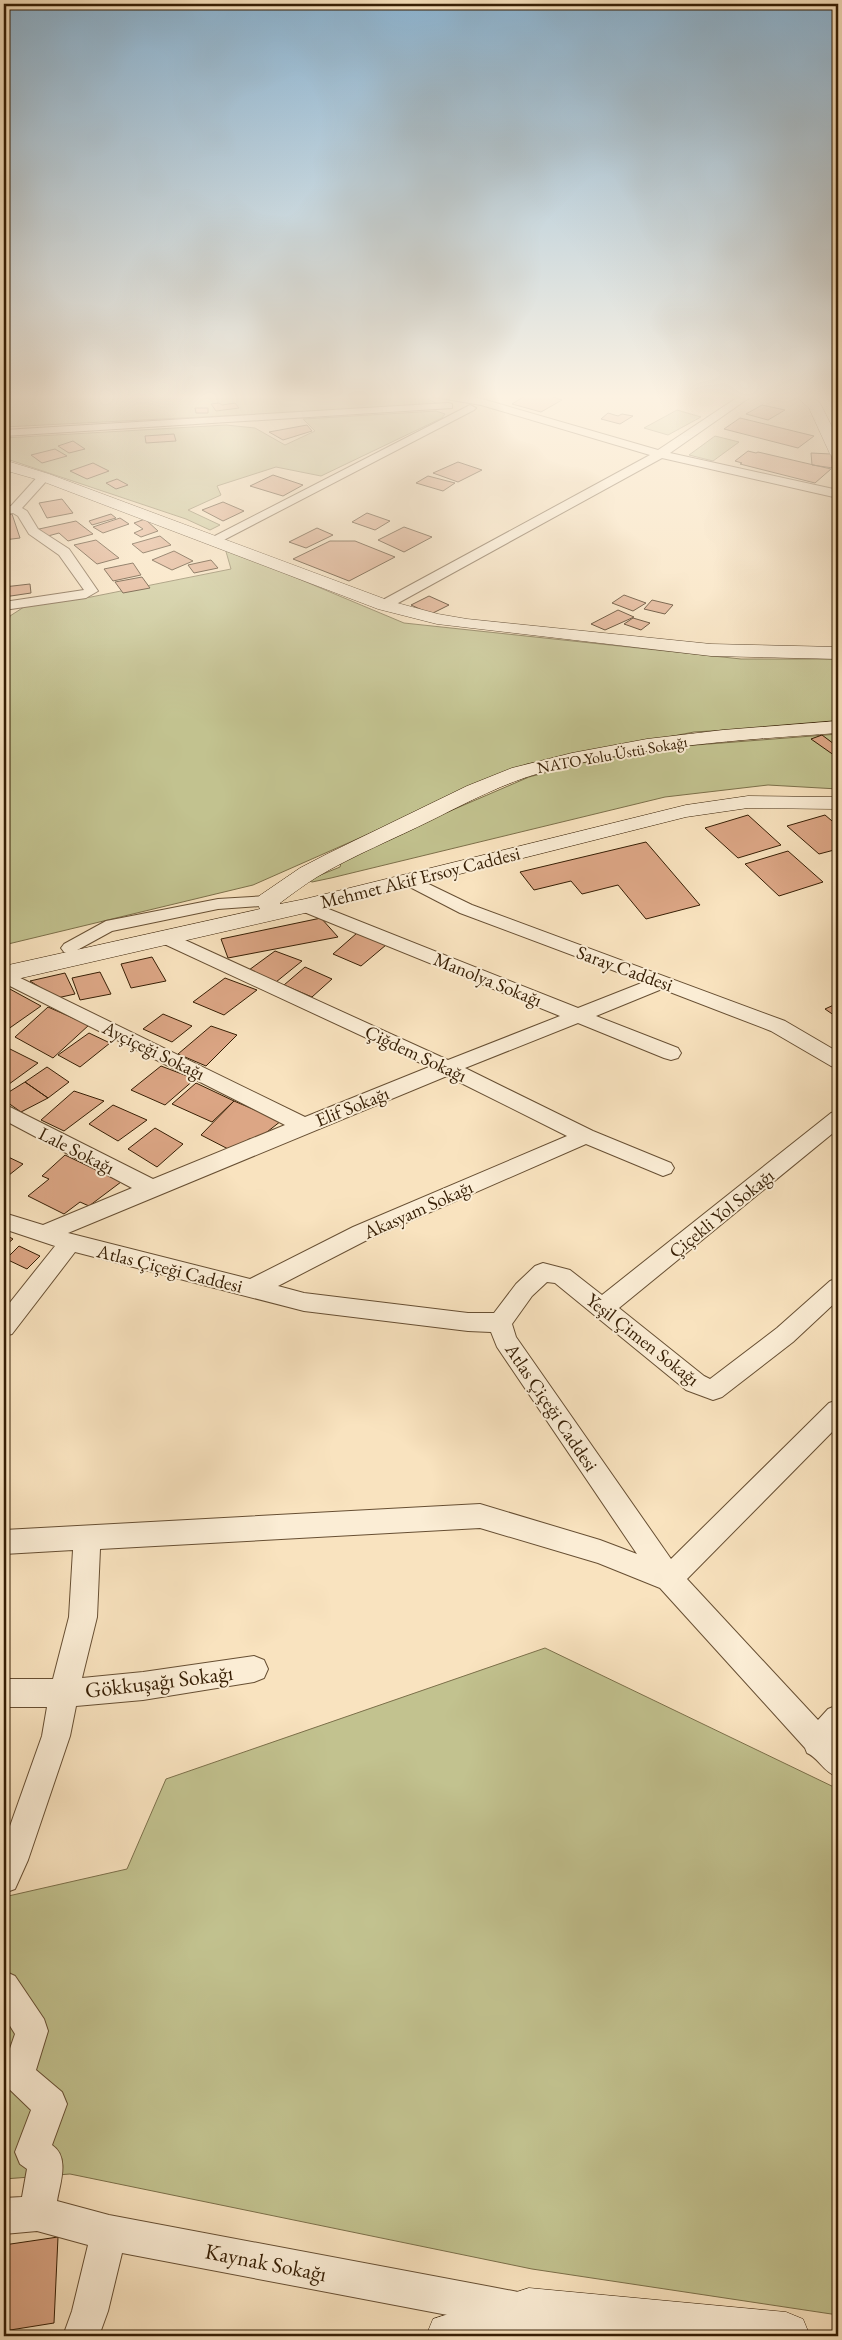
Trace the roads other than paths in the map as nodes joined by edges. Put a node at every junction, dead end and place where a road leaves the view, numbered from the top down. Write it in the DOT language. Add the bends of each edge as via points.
graph roads {
  1 [pos="112,502"];
  2 [pos="287,502"];
  3 [pos="572,502"];
  4 [pos="9,510"];
  5 [pos="213,540"];
  6 [pos="384,605"];
  7 [pos="4,606"];
  8 [pos="838,653"];
  9 [pos="838,727"];
  10 [pos="838,793"];
  11 [pos="838,803"];
  12 [pos="404,874"];
  13 [pos="305,906"];
  14 [pos="270,907"];
  15 [pos="168,938"];
  16 [pos="4,961"];
  17 [pos="4,975"];
  18 [pos="662,982"];
  19 [pos="581,1015"];
  20 [pos="671,1053"];
  21 [pos="838,1061"];
  22 [pos="446,1067"];
  23 [pos="4,1111"];
  24 [pos="838,1118"];
  25 [pos="304,1125"];
  26 [pos="586,1136"];
  27 [pos="663,1168"];
  28 [pos="152,1188"];
  29 [pos="4,1221"];
  30 [pos="43,1234"];
  31 [pos="70,1242"];
  32 [pos="838,1287"];
  33 [pos="252,1289"];
  34 [pos="603,1308"];
  35 [pos="500,1323"];
  36 [pos="4,1327"];
  37 [pos="838,1410"];
  38 [pos="87,1539"];
  39 [pos="4,1542"];
  40 [pos="669,1579"];
  41 [pos="254,1669"];
  42 [pos="4,1693"];
  43 [pos="64,1693"];
  44 [pos="838,1719"];
  45 [pos="818,1743"];
  46 [pos="838,1763"];
  47 [pos="8,1869"];
  48 [pos="4,1987"];
  49 [pos="20,2214"];
  50 [pos="110,2233"];
  51 [pos="521,2324"];
  52 [pos="81,2336"];
  53 [pos="450,2336"];
  54 [pos="786,2336"];
  1 -- 5 [label="street"];
  2 -- 5 [label="street"];
  3 -- 6 [label="street"];
  4 -- 7 [label="street" via="23,514 33,531 64,552 91,591"];
  5 -- 6 [label="street"];
  6 -- 8 [label="street" via="467,624 711,650 772,654"];
  9 -- 14 [label="street, NATO Yolu Üstü Sokağı" via="659,743 533,768 438,809 309,873"];
  10 -- 12 [label="street, Mehmet Akif Ersoy Caddesi" via="752,791 660,804"];
  11 -- 12 [label="street, Mehmet Akif Ersoy Caddesi" via="748,802 686,811"];
  12 -- 13 [label="street, Mehmet Akif Ersoy Caddesi"];
  12 -- 14 [label="street, Mehmet Akif Ersoy Caddesi"];
  12 -- 18 [label="street, Saray Caddesi" via="466,909"];
  13 -- 14 [label="street, Mehmet Akif Ersoy Caddesi"];
  13 -- 19 [label="street, Manolya Sokağı"];
  14 -- 15 [label="street, Mehmet Akif Ersoy Caddesi"];
  14 -- 16 [label="street, Mehmet Akif Ersoy Caddesi"];
  15 -- 17 [label="street, Mehmet Akif Ersoy Caddesi"];
  15 -- 22 [label="street, Çiğdem Sokağı"];
  17 -- 25 [label="street, Ayçiçeği Sokağı"];
  18 -- 19 [label="street, Elif Sokağı"];
  18 -- 21 [label="street, Saray Caddesi" via="778,1026"];
  19 -- 20 [label="street, Manolya Sokağı"];
  19 -- 22 [label="street, Elif Sokağı"];
  22 -- 25 [label="street, Elif Sokağı"];
  22 -- 26 [label="street, Çiğdem Sokağı"];
  23 -- 28 [label="street, Lale Sokağı"];
  24 -- 34 [label="street, Çiçekli Yol Sokağı"];
  25 -- 28 [label="street, Elif Sokağı"];
  26 -- 27 [label="street, Çiğdem Sokağı"];
  26 -- 33 [label="street, Akasyam Sokağı" via="361,1233"];
  28 -- 30 [label="street, Elif Sokağı"];
  29 -- 30 [label="street, Atlas Çiçeği Caddesi"];
  30 -- 31 [label="street, Atlas Çiçeği Caddesi"];
  31 -- 33 [label="street, Atlas Çiçeği Caddesi"];
  31 -- 36 [label="street"];
  32 -- 34 [label="street, Yeşil Çimen Sokağı" via="785,1335 713,1390 694,1383"];
  33 -- 35 [label="street, Atlas Çiçeği Caddesi" via="304,1302"];
  34 -- 35 [label="street, Yeşil Çimen Sokağı" via="562,1276 543,1272 524,1290"];
  35 -- 40 [label="street, Atlas Çiçeği Caddesi" via="505,1340"];
  37 -- 40 [label="street"];
  38 -- 39 [label="street"];
  38 -- 40 [label="street" via="480,1516 600,1552"];
  38 -- 43 [label="street, Gökkuşağı Sokağı" via="83,1617"];
  40 -- 45 [label="street, Atlas Çiçeği Caddesi"];
  41 -- 43 [label="street, Gökkuşağı Sokağı" via="143,1686"];
  42 -- 43 [label="street, Gökkuşağı Sokağı"];
  43 -- 47 [label="street, Gökkuşağı Sokağı" via="56,1736"];
  44 -- 45 [label="street"];
  45 -- 46 [label="street, Atlas Çiçeği Caddesi"];
  48 -- 49 [label="street" via="32,2031 17,2076 50,2104 32,2152 46,2161"];
  49 -- 50 [label="street, Kaynak Sokağı"];
  50 -- 51 [label="street, Kaynak Sokağı"];
  50 -- 52 [label="street"];
  51 -- 53 [label="street"];
  51 -- 54 [label="street"];
}
